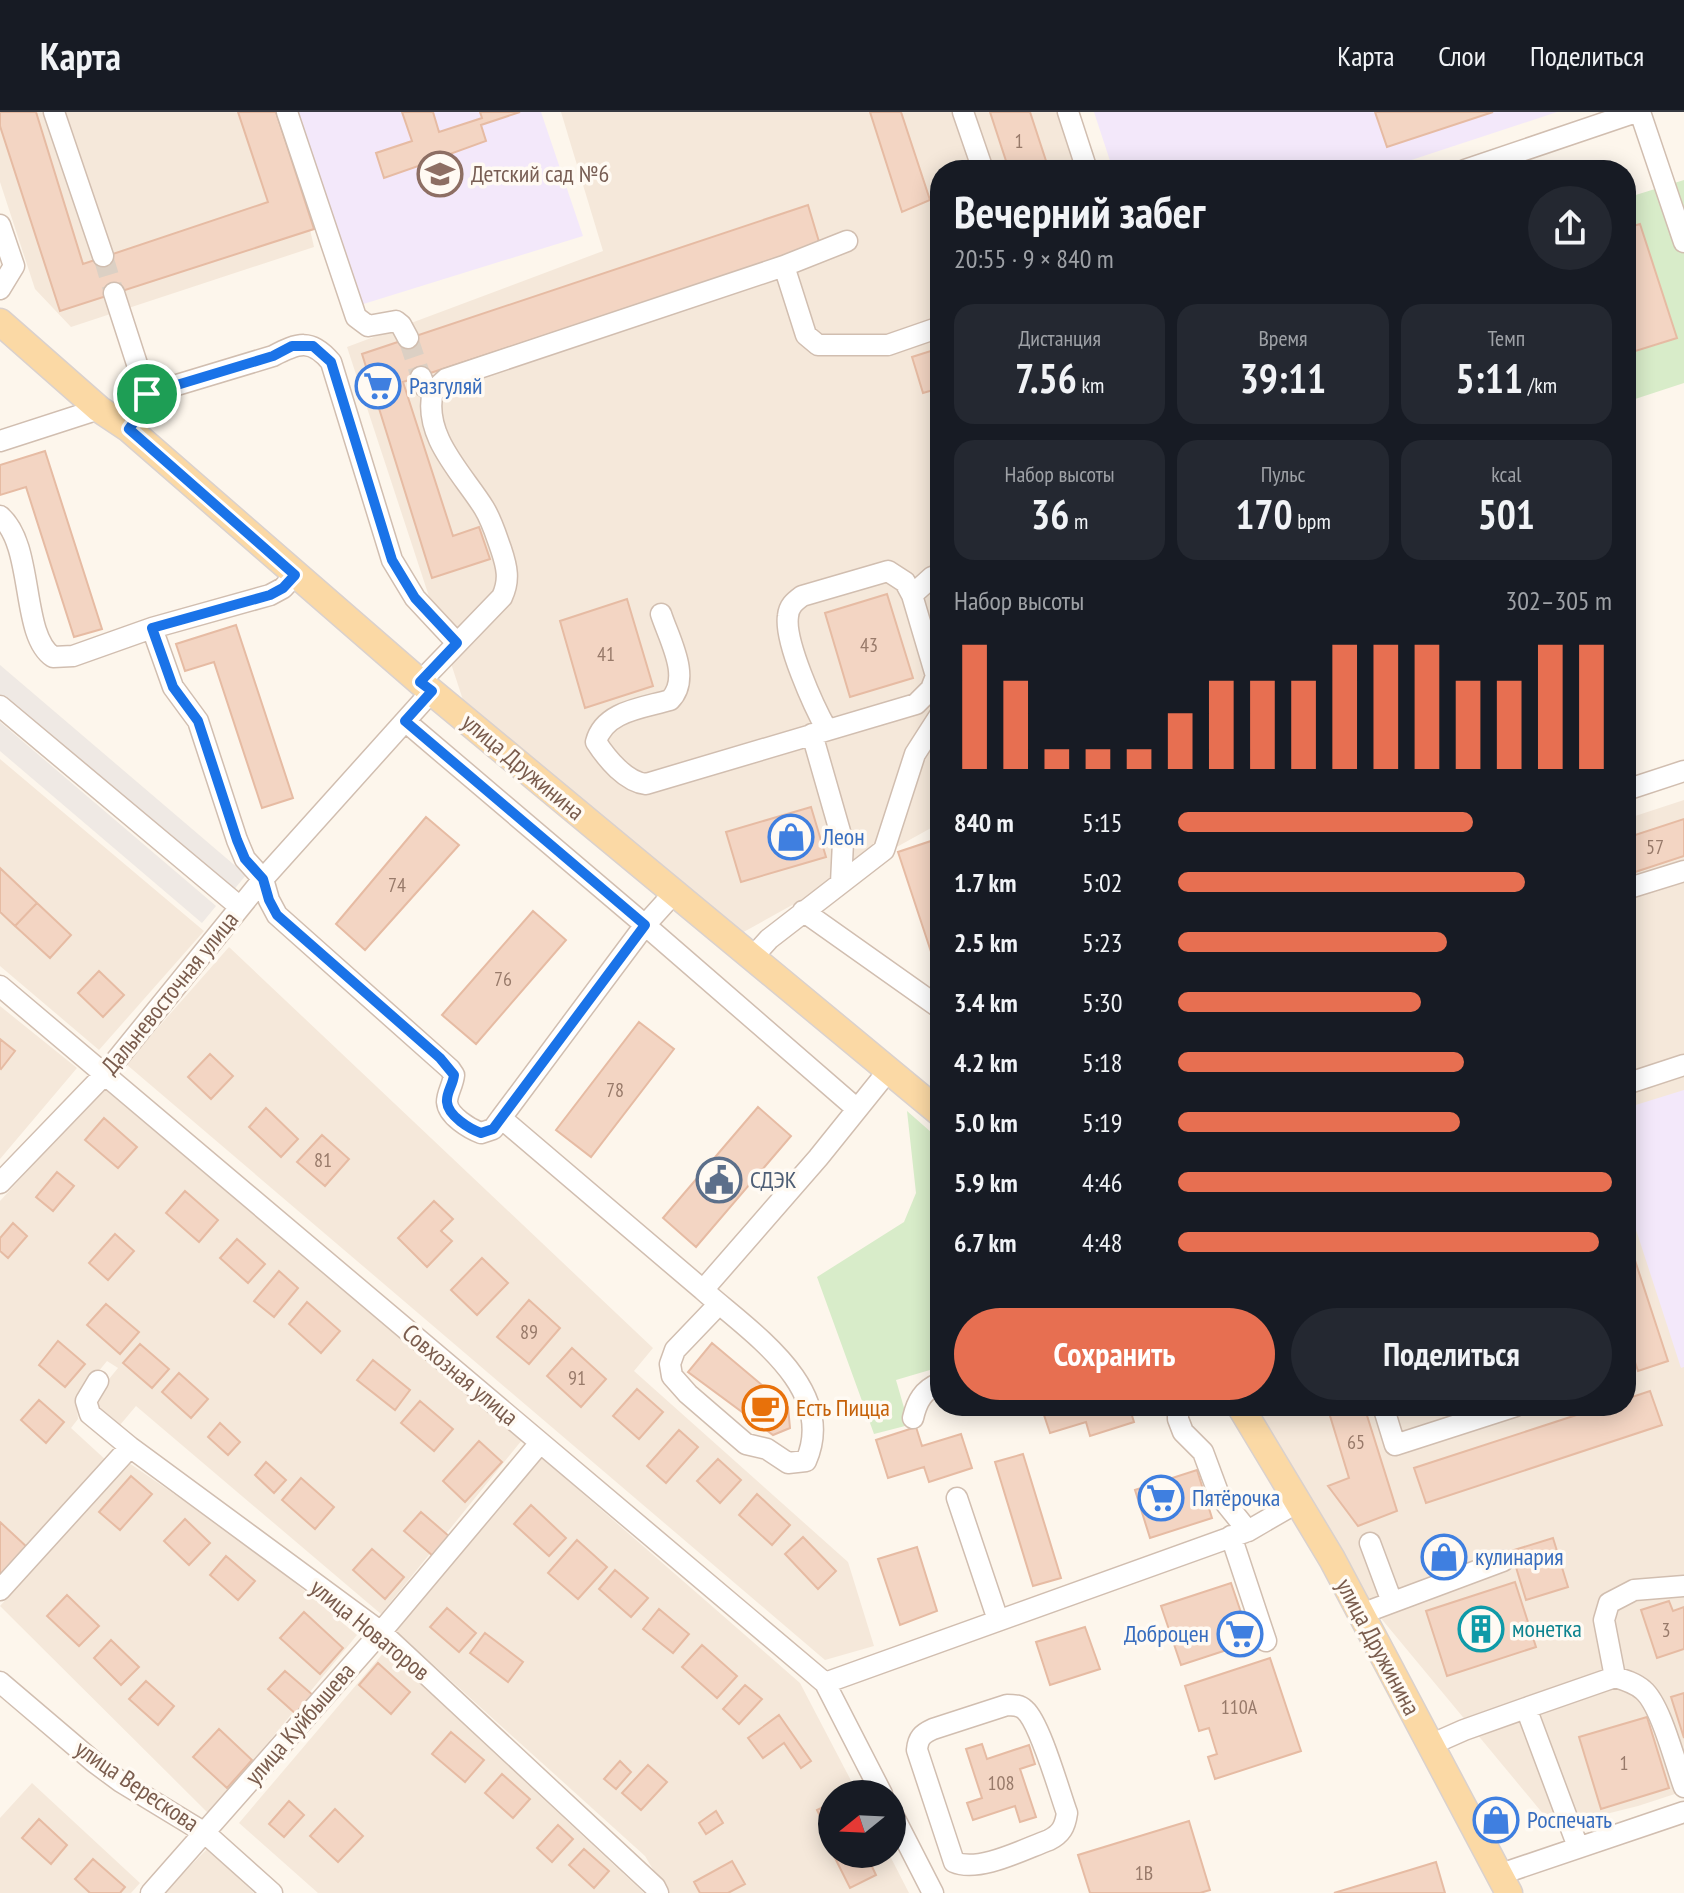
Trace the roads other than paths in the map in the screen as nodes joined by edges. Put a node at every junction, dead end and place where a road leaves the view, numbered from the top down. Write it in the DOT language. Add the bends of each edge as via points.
graph roads {
  1 [pos="54,112"];
  2 [pos="287,112"];
  3 [pos="963,112"];
  4 [pos="1068,112"];
  5 [pos="1638,112"];
  6 [pos="980,160"];
  7 [pos="1084,160"];
  8 [pos="1496,160"];
  9 [pos="0,225"];
  10 [pos="847,241"];
  11 [pos="1684,242"];
  12 [pos="103,256"];
  13 [pos="784,266"];
  14 [pos="0,289"];
  15 [pos="114,293"];
  16 [pos="0,322"];
  17 [pos="930,330"];
  18 [pos="408,338"];
  19 [pos="147,394"];
  20 [pos="99,409"];
  21 [pos="129,429"];
  22 [pos="0,441"];
  23 [pos="0,516"];
  24 [pos="295,575"];
  25 [pos="930,579"];
  26 [pos="912,595"];
  27 [pos="661,614"];
  28 [pos="152,628"];
  29 [pos="457,643"];
  30 [pos="930,656"];
  31 [pos="426,686"];
  32 [pos="930,690"];
  33 [pos="0,706"];
  34 [pos="405,721"];
  35 [pos="930,731"];
  36 [pos="820,732"];
  37 [pos="1684,771"];
  38 [pos="1636,787"];
  39 [pos="1684,871"];
  40 [pos="263,879"];
  41 [pos="841,883"];
  42 [pos="1636,886"];
  43 [pos="674,893"];
  44 [pos="240,907"];
  45 [pos="803,911"];
  46 [pos="645,925"];
  47 [pos="752,958"];
  48 [pos="0,986"];
  49 [pos="930,1000"];
  50 [pos="1684,1065"];
  51 [pos="888,1071"];
  52 [pos="105,1074"];
  53 [pos="1636,1081"];
  54 [pos="930,1105"];
  55 [pos="857,1109"];
  56 [pos="501,1118"];
  57 [pos="0,1183"];
  58 [pos="703,1290"];
  59 [pos="719,1304"];
  60 [pos="98,1381"];
  61 [pos="930,1389"];
  62 [pos="1178,1416"];
  63 [pos="1246,1416"];
  64 [pos="1386,1416"];
  65 [pos="1485,1416"];
  66 [pos="913,1418"];
  67 [pos="540,1443"];
  68 [pos="130,1447"];
  69 [pos="957,1498"];
  70 [pos="1298,1502"];
  71 [pos="1240,1533"];
  72 [pos="1370,1543"];
  73 [pos="1503,1561"];
  74 [pos="1684,1586"];
  75 [pos="0,1590"];
  76 [pos="1392,1602"];
  77 [pos="1361,1614"];
  78 [pos="998,1620"];
  79 [pos="381,1632"];
  80 [pos="1266,1641"];
  81 [pos="1615,1677"];
  82 [pos="0,1682"];
  83 [pos="825,1683"];
  84 [pos="1526,1708"];
  85 [pos="1430,1745"];
  86 [pos="875,1780"];
  87 [pos="1684,1787"];
  88 [pos="1684,1812"];
  89 [pos="205,1833"];
  90 [pos="906,1840"];
  91 [pos="1578,1847"];
  92 [pos="954,1862"];
  93 [pos="1503,1884"];
  94 [pos="151,1893"];
  95 [pos="272,1893"];
  96 [pos="658,1893"];
  97 [pos="934,1893"];
  1 -- 12 [label="street"];
  2 -- 18 [label="street" via="356,317 368,326 396,321"];
  3 -- 6 [label="street"];
  4 -- 7 [label="street"];
  5 -- 8 [label="street"];
  5 -- 11 [label="street"];
  9 -- 14 [label="street" via="14,266"];
  10 -- 13 [label="street"];
  13 -- 17 [label="street" via="806,335 818,345 888,345"];
  13 -- 29 [label="street, Дальневосточная улица" via="427,384 440,440 492,523 508,574 502,597"];
  15 -- 19 [label="street"];
  16 -- 20 [label="main road, улица Дружинина"];
  19 -- 21 [label="street" via="149,401"];
  19 -- 29 [label="street" via="292,346 323,352 331,362 392,560 415,598"];
  20 -- 21 [label="main road, улица Дружинина"];
  20 -- 22 [label="street"];
  21 -- 24 [label="main road, улица Дружинина"];
  23 -- 28 [label="street" via="12,530 45,652 73,656"];
  24 -- 28 [label="street" via="270,595"];
  24 -- 31 [label="main road, улица Дружинина"];
  25 -- 26 [label="street"];
  26 -- 30 [label="street"];
  26 -- 36 [label="street" via="905,582 888,571 802,596 792,604 789,633"];
  27 -- 36 [label="street" via="679,669 676,694 606,722 596,742 630,778 646,784"];
  28 -- 40 [label="street" via="173,687 198,721 245,859"];
  29 -- 31 [label="street, Дальневосточная улица"];
  31 -- 34 [label="street, Дальневосточная улица"];
  31 -- 43 [label="main road, улица Дружинина"];
  32 -- 36 [label="street" via="916,704"];
  33 -- 44 [label="street"];
  34 -- 40 [label="street, Дальневосточная улица"];
  34 -- 46 [label="street"];
  35 -- 41 [label="street" via="915,754 884,850"];
  36 -- 41 [label="street" via="843,842"];
  37 -- 38 [label="street"];
  39 -- 42 [label="street"];
  40 -- 44 [label="street, Дальневосточная улица"];
  40 -- 56 [label="street" via="277,915 450,1069 450,1111 481,1133"];
  41 -- 45 [label="street"];
  43 -- 46 [label="street"];
  43 -- 47 [label="main road, улица Дружинина"];
  44 -- 52 [label="street, Дальневосточная улица"];
  45 -- 47 [label="street"];
  45 -- 49 [label="street"];
  46 -- 55 [label="street"];
  46 -- 56 [label="street"];
  47 -- 51 [label="main road, улица Дружинина"];
  48 -- 52 [label="street, Совхозная улица"];
  50 -- 53 [label="street"];
  51 -- 54 [label="main road, улица Дружинина"];
  51 -- 55 [label="street"];
  52 -- 57 [label="street, Дальневосточная улица"];
  52 -- 67 [label="street, Совхозная улица"];
  55 -- 58 [label="street"];
  56 -- 58 [label="street"];
  58 -- 59 [label="street"];
  59 -- 59 [label="street" via="802,1386 814,1423 806,1461 788,1463 767,1449 746,1444 672,1376 675,1350"];
  60 -- 68 [label="street, улица Новаторов" via="86,1401 90,1414"];
  61 -- 66 [label="street"];
  62 -- 71 [label="street" via="1186,1437 1203,1452"];
  63 -- 70 [label="main road, улица Дружинина"];
  64 -- 65 [label="street" via="1395,1445"];
  67 -- 79 [label="street, улица Куйбышева"];
  67 -- 83 [label="street, Совхозная улица"];
  68 -- 75 [label="street"];
  68 -- 79 [label="street, улица Новаторов"];
  69 -- 78 [label="street"];
  70 -- 71 [label="street"];
  70 -- 77 [label="main road, улица Дружинина"];
  71 -- 78 [label="street"];
  71 -- 80 [label="street"];
  72 -- 76 [label="street"];
  73 -- 76 [label="street"];
  74 -- 81 [label="street" via="1634,1590 1609,1603 1604,1620"];
  76 -- 77 [label="street"];
  77 -- 85 [label="main road, улица Дружинина"];
  78 -- 83 [label="street"];
  79 -- 89 [label="street, улица Куйбышева"];
  79 -- 96 [label="street, улица Новаторов"];
  81 -- 84 [label="street"];
  81 -- 87 [label="street" via="1644,1690 1656,1706"];
  82 -- 89 [label="street, улица Верескова" via="103,1769"];
  83 -- 86 [label="street, Совхозная улица"];
  84 -- 85 [label="street"];
  84 -- 91 [label="street"];
  85 -- 93 [label="main road, улица Дружинина"];
  88 -- 91 [label="street"];
  89 -- 94 [label="street, улица Куйбышева"];
  89 -- 95 [label="street, улица Верескова"];
  90 -- 97 [label="street"];
  91 -- 93 [label="street"];
  92 -- 92 [label="street" via="979,1865 1049,1840 1065,1825 1067,1813 1035,1725 1017,1705 933,1729 918,1742"];
  92 -- 97 [label="street"];
}
